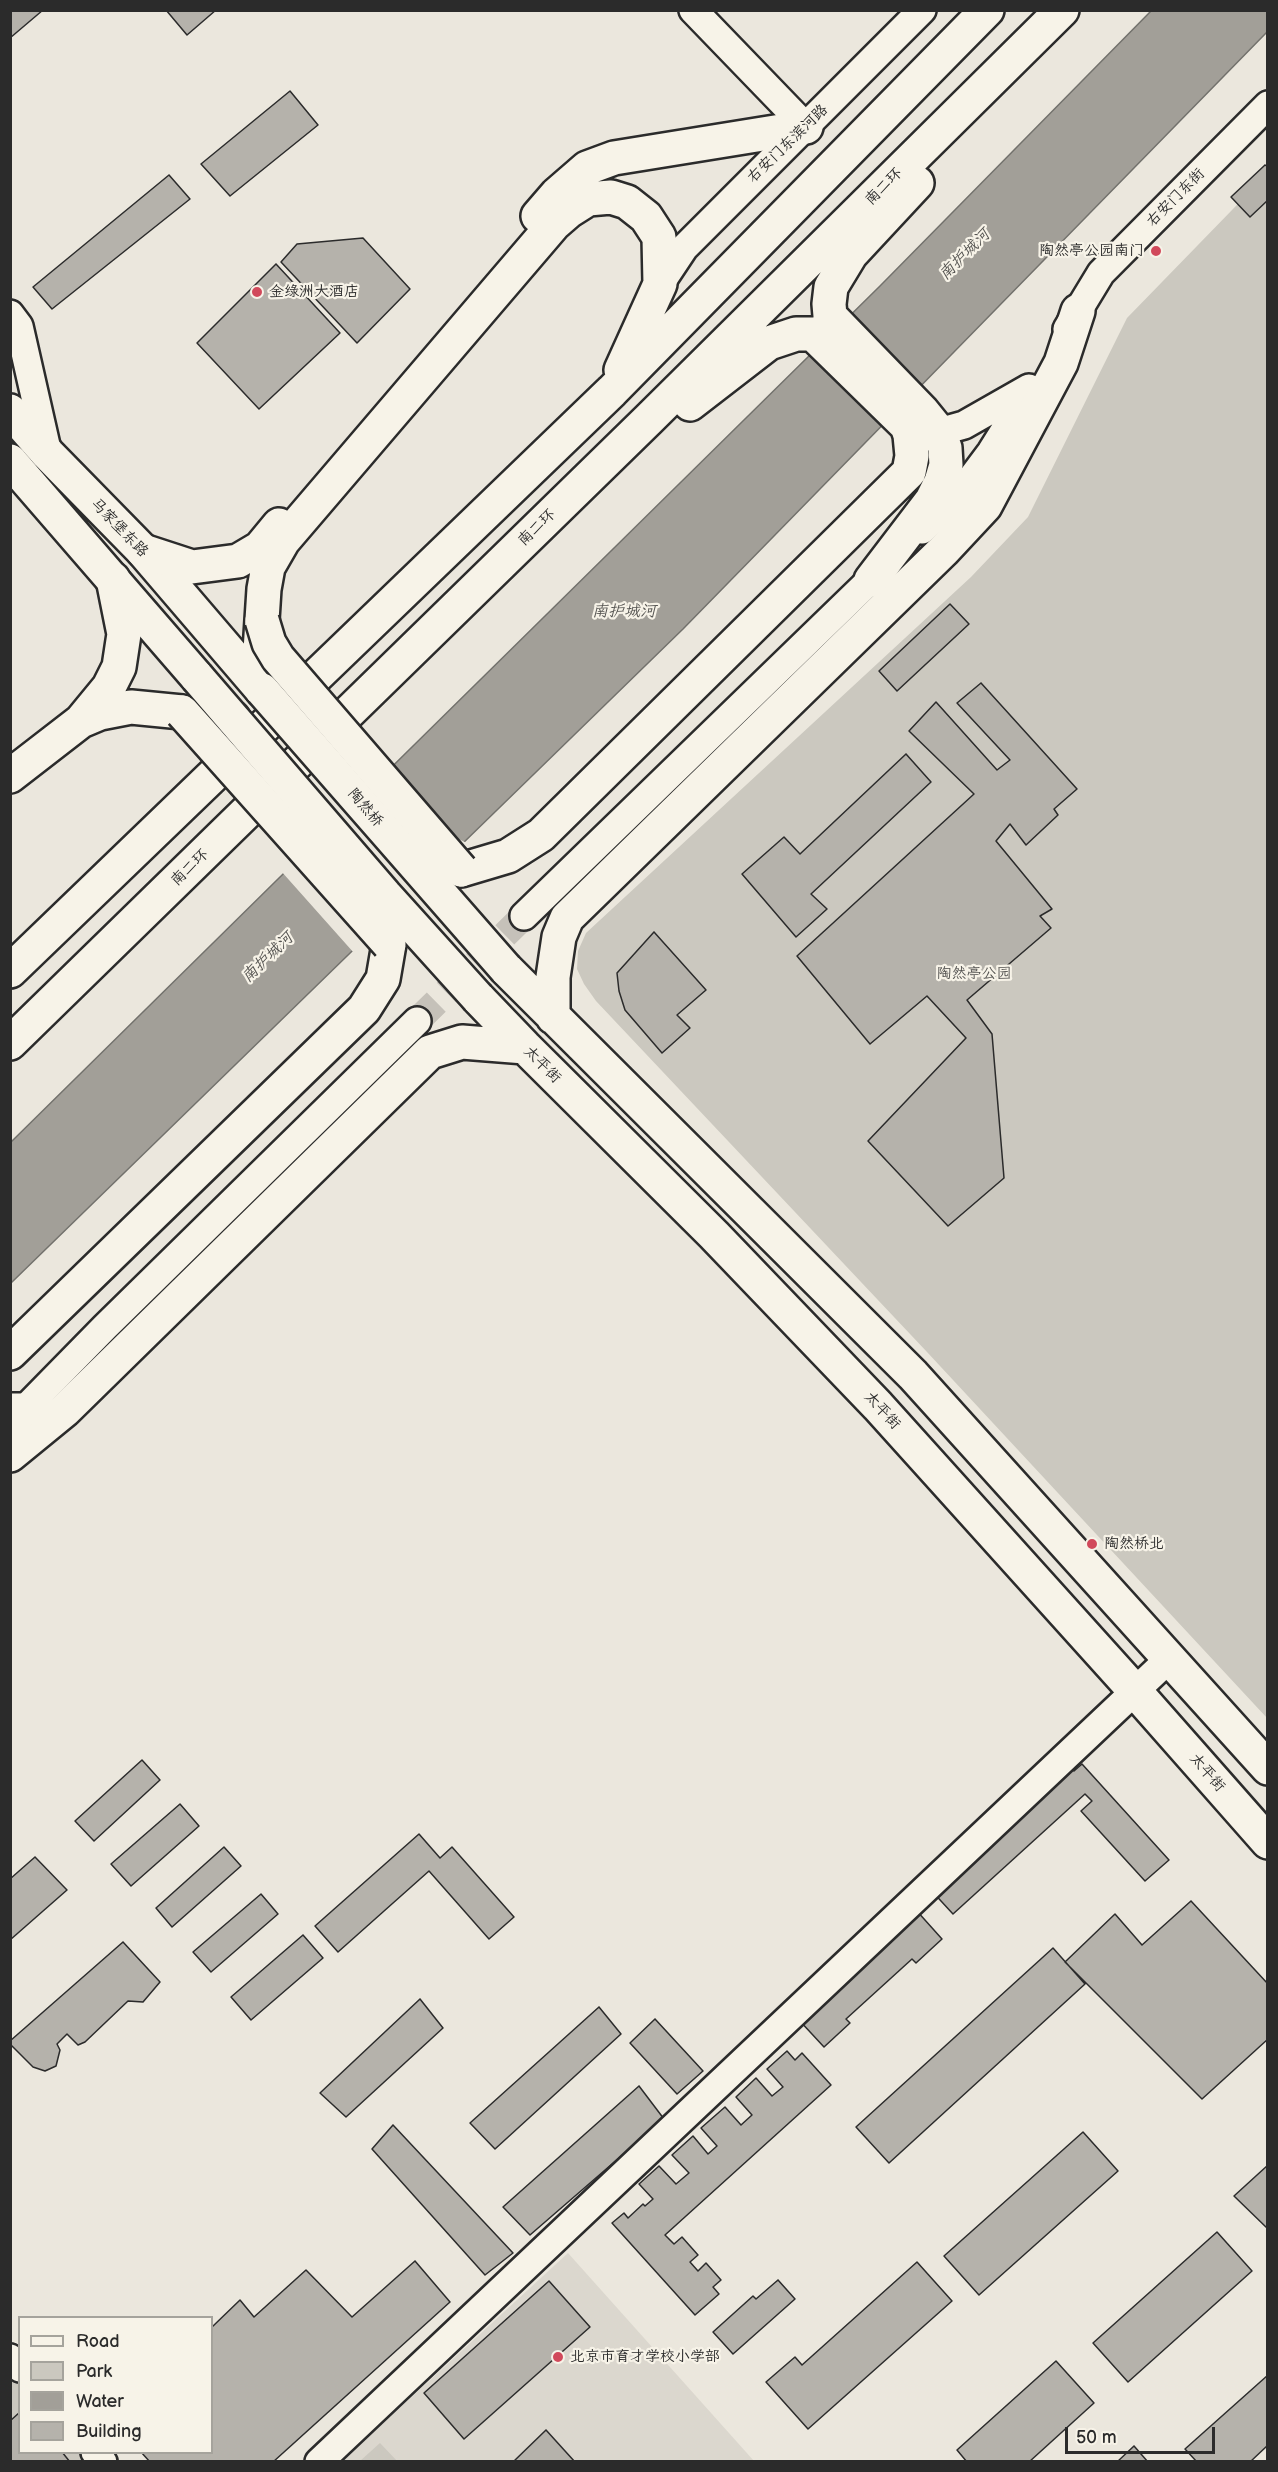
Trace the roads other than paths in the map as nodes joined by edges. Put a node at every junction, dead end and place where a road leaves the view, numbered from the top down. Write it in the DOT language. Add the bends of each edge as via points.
graph roads {
  1 [pos="693,10"];
  2 [pos="922,10"];
  3 [pos="987,10"];
  4 [pos="1062,10"];
  5 [pos="1268,105"];
  6 [pos="806,127"];
  7 [pos="942,129"];
  8 [pos="660,284"];
  9 [pos="1078,311"];
  10 [pos="10,314"];
  11 [pos="821,325"];
  12 [pos="1032,386"];
  13 [pos="612,391"];
  14 [pos="10,411"];
  15 [pos="649,419"];
  16 [pos="923,423"];
  17 [pos="48,454"];
  18 [pos="10,461"];
  19 [pos="10,485"];
  20 [pos="65,523"];
  21 [pos="143,551"];
  22 [pos="113,579"];
  23 [pos="871,580"];
  24 [pos="262,620"];
  25 [pos="223,648"];
  26 [pos="262,690"];
  27 [pos="182,712"];
  28 [pos="233,718"];
  29 [pos="81,721"];
  30 [pos="14,768"];
  31 [pos="398,846"];
  32 [pos="461,870"];
  33 [pos="385,895"];
  34 [pos="524,916"];
  35 [pos="389,944"];
  36 [pos="10,971"];
  37 [pos="553,1017"];
  38 [pos="417,1021"];
  39 [pos="10,1043"];
  40 [pos="525,1047"];
  41 [pos="10,1353"];
  42 [pos="15,1414"];
  43 [pos="10,1455"];
  44 [pos="1170,1658"];
  45 [pos="1134,1690"];
  46 [pos="1268,1768"];
  47 [pos="1268,1842"];
  48 [pos="319,2462"];
  1 -- 6 [label="street"];
  2 -- 6 [label="street, 右安门东滨河路"];
  3 -- 13 [label="main road"];
  4 -- 7 [label="main road, 南二环"];
  5 -- 9 [label="street, 右安门东街" via="1101,273"];
  6 -- 8 [label="street, 右安门东滨河路" via="684,248"];
  6 -- 21 [label="main road" via="614,158 587,168 557,194 260,548 238,561 192,567"];
  7 -- 11 [label="main road" via="916,185 851,254 831,287"];
  7 -- 15 [label="main road, 南二环"];
  8 -- 13 [label="main road"];
  8 -- 24 [label="main road" via="659,237 646,217 627,202 611,197 588,199 569,211 283,541 268,567"];
  9 -- 12 [label="street, 右安门东街"];
  9 -- 37 [label="main road" via="1061,363 985,506 944,551 567,918 559,937 553,977"];
  10 -- 17 [label="street" via="19,326"];
  11 -- 15 [label="main road" via="769,343 694,402"];
  11 -- 16 [label="main road"];
  12 -- 16 [label="street" via="964,425"];
  12 -- 23 [label="street, 右安门东街" via="964,488"];
  13 -- 36 [label="main road"];
  14 -- 17 [label="main road, 马家堡东路"];
  15 -- 39 [label="main road, 南二环"];
  16 -- 23 [label="main road" via="945,448 941,483"];
  16 -- 32 [label="main road" via="910,435 909,472 541,836 508,856"];
  17 -- 21 [label="main road, 马家堡东路"];
  18 -- 20 [label="main road"];
  19 -- 20 [label="street"];
  20 -- 22 [label="main road"];
  21 -- 25 [label="main road, 马家堡东路"];
  22 -- 28 [label="main road, bridge"];
  22 -- 29 [label="main road" via="124,628 118,667 103,696"];
  23 -- 34 [label="street, 右安门东街"];
  24 -- 26 [label="main road, bridge"];
  24 -- 32 [label="main road, bridge" via="278,658"];
  25 -- 26 [label="main road, 陶然桥"];
  26 -- 31 [label="main road, 陶然桥, bridge"];
  27 -- 28 [label="main road"];
  27 -- 29 [label="main road" via="131,707"];
  27 -- 35 [label="main road, bridge"];
  28 -- 33 [label="main road, bridge"];
  29 -- 30 [label="main road"];
  31 -- 32 [label="main road, bridge" via="446,869"];
  31 -- 37 [label="main road, 陶然桥, bridge"];
  33 -- 35 [label="main road"];
  33 -- 40 [label="main road, 太平街, bridge"];
  35 -- 41 [label="main road" via="383,979 364,1009"];
  37 -- 44 [label="main road" via="913,1375"];
  38 -- 42 [label="street"];
  40 -- 43 [label="main road" via="462,1042 430,1052 65,1410"];
  40 -- 45 [label="main road, 太平街" via="878,1406"];
  44 -- 45 [label="street"];
  44 -- 46 [label="main road"];
  45 -- 47 [label="main road, 太平街"];
  45 -- 48 [label="street"];
}
